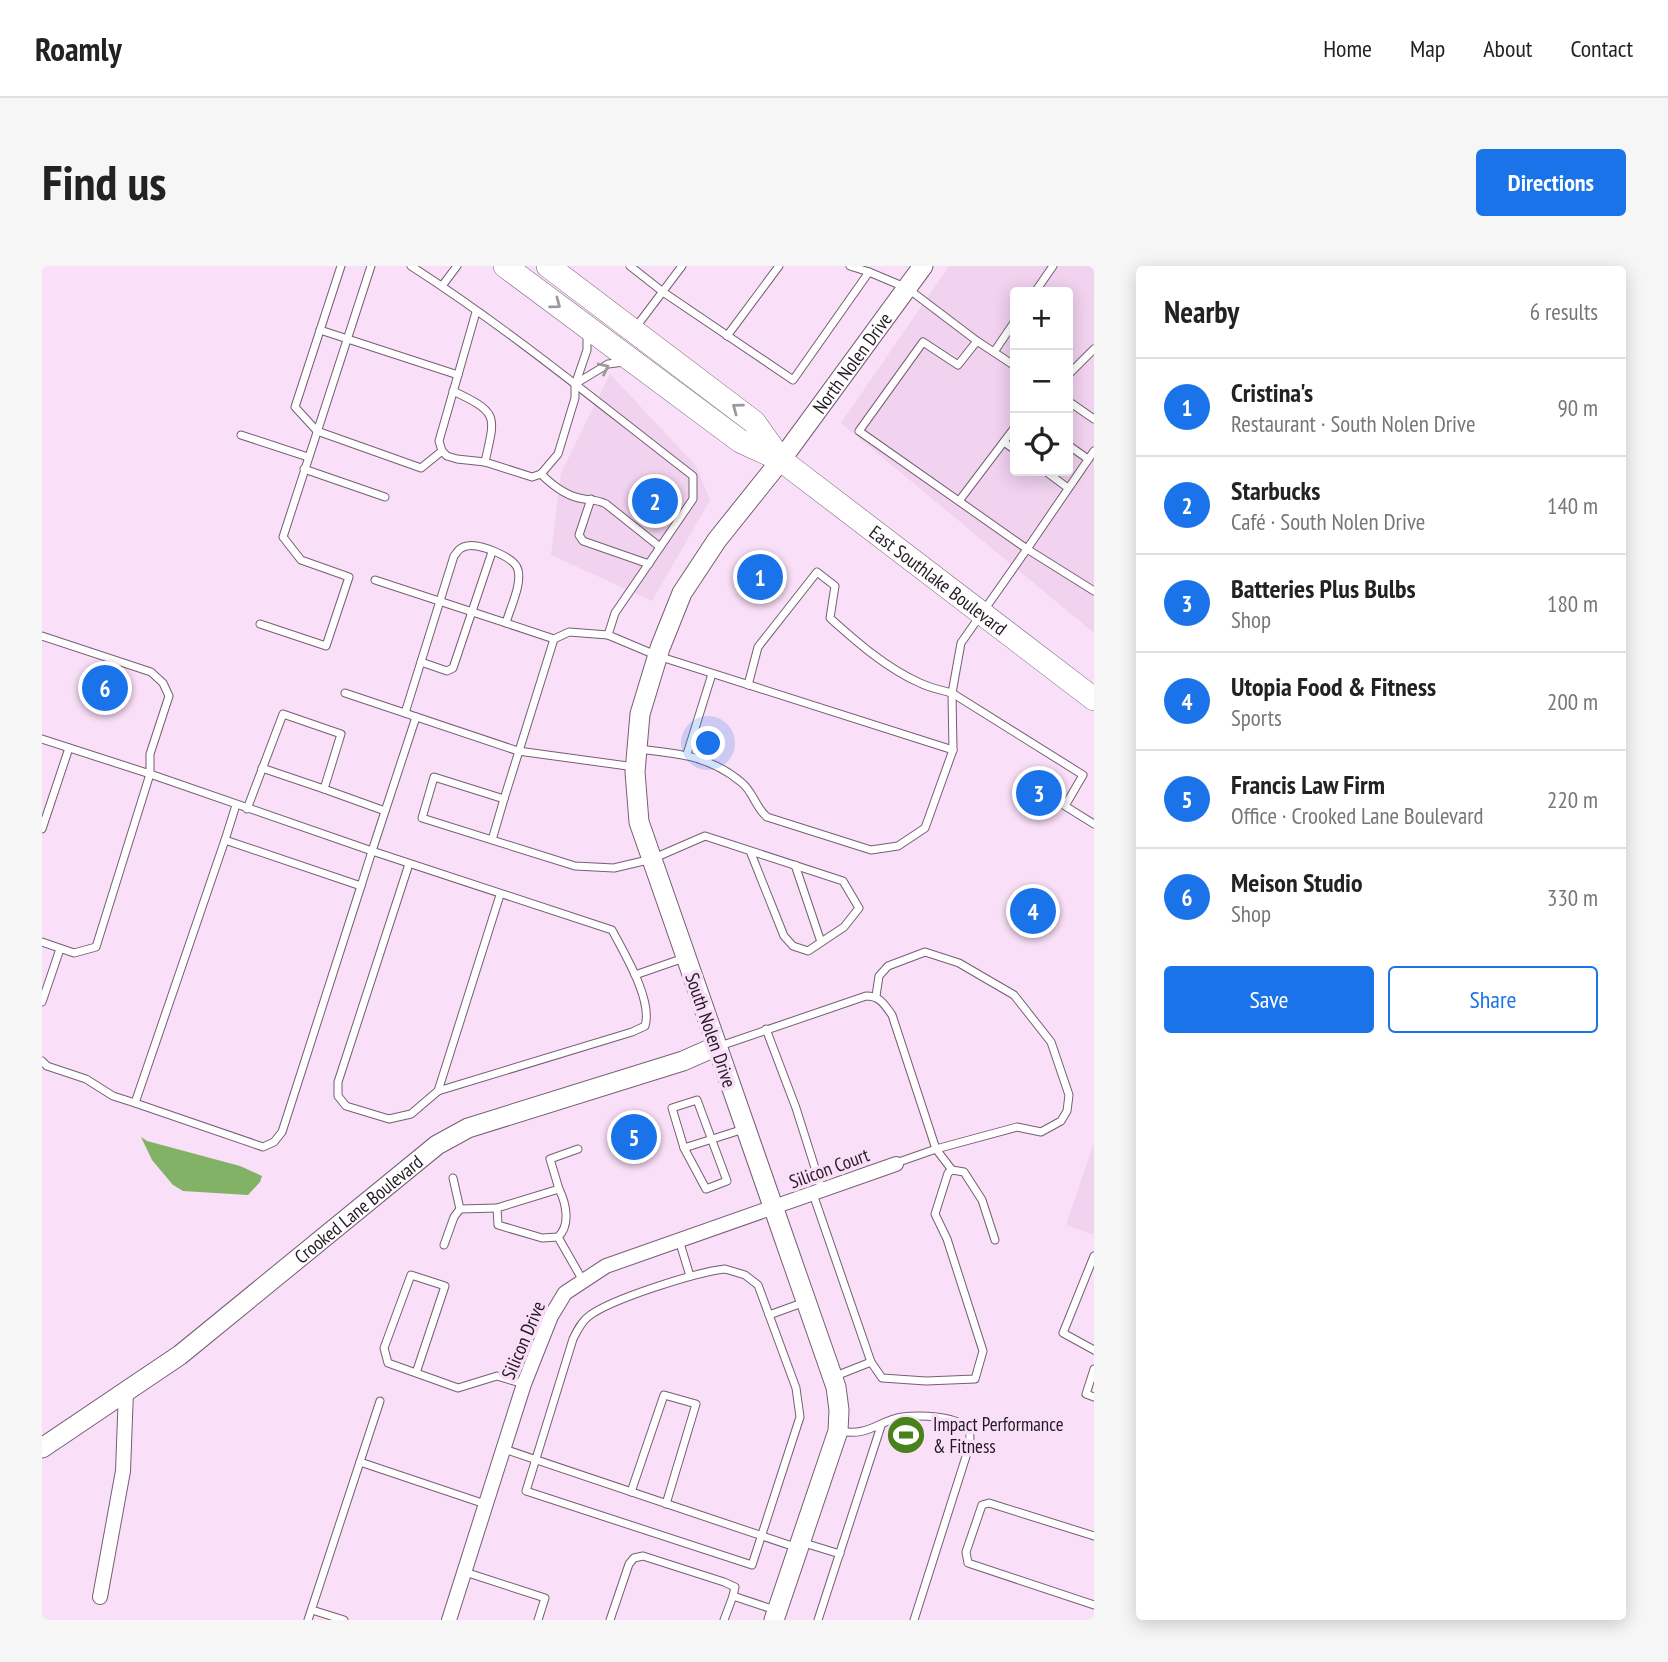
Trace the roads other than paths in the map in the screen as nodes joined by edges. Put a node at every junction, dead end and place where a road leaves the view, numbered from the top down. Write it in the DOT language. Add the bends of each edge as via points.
graph roads {
  1 [pos="341,266"];
  2 [pos="371,266"];
  3 [pos="411,266"];
  4 [pos="457,266"];
  5 [pos="505,266"];
  6 [pos="548,266"];
  7 [pos="630,266"];
  8 [pos="682,266"];
  9 [pos="779,266"];
  10 [pos="850,266"];
  11 [pos="923,266"];
  12 [pos="1054,266"];
  13 [pos="869,272"];
  14 [pos="442,286"];
  15 [pos="1039,287"];
  16 [pos="907,288"];
  17 [pos="663,292"];
  18 [pos="476,312"];
  19 [pos="586,326"];
  20 [pos="1010,328"];
  21 [pos="320,330"];
  22 [pos="634,331"];
  23 [pos="727,336"];
  24 [pos="347,339"];
  25 [pos="977,341"];
  26 [pos="1094,349"];
  27 [pos="994,352"];
  28 [pos="636,363"];
  29 [pos="1010,363"];
  30 [pos="1073,370"];
  31 [pos="458,375"];
  32 [pos="575,385"];
  33 [pos="453,391"];
  34 [pos="1073,404"];
  35 [pos="1094,419"];
  36 [pos="317,431"];
  37 [pos="1010,434"];
  38 [pos="241,435"];
  39 [pos="1004,442"];
  40 [pos="1010,446"];
  41 [pos="1073,448"];
  42 [pos="1094,450"];
  43 [pos="442,451"];
  44 [pos="308,457"];
  45 [pos="781,460"];
  46 [pos="1088,460"];
  47 [pos="485,462"];
  48 [pos="304,470"];
  49 [pos="541,474"];
  50 [pos="1052,476"];
  51 [pos="1069,488"];
  52 [pos="385,497"];
  53 [pos="591,499"];
  54 [pos="958,501"];
  55 [pos="660,547"];
  56 [pos="1027,549"];
  57 [pos="492,552"];
  58 [pos="649,564"];
  59 [pos="375,580"];
  60 [pos="1094,591"];
  61 [pos="440,601"];
  62 [pos="473,612"];
  63 [pos="983,615"];
  64 [pos="506,623"];
  65 [pos="260,624"];
  66 [pos="608,635"];
  67 [pos="42,636"];
  68 [pos="554,639"];
  69 [pos="658,656"];
  70 [pos="421,663"];
  71 [pos="712,674"];
  72 [pos="748,685"];
  73 [pos="345,693"];
  74 [pos="952,693"];
  75 [pos="1094,699"];
  76 [pos="405,713"];
  77 [pos="416,717"];
  78 [pos="42,739"];
  79 [pos="69,748"];
  80 [pos="953,750"];
  81 [pos="518,751"];
  82 [pos="687,754"];
  83 [pos="636,758"];
  84 [pos="262,768"];
  85 [pos="150,774"];
  86 [pos="324,789"];
  87 [pos="504,799"];
  88 [pos="236,805"];
  89 [pos="247,808"];
  90 [pos="385,811"];
  91 [pos="1093,822"];
  92 [pos="42,829"];
  93 [pos="225,840"];
  94 [pos="492,840"];
  95 [pos="372,851"];
  96 [pos="750,851"];
  97 [pos="652,859"];
  98 [pos="409,864"];
  99 [pos="795,865"];
  100 [pos="361,886"];
  101 [pos="500,895"];
  102 [pos="42,942"];
  103 [pos="821,942"];
  104 [pos="60,948"];
  105 [pos="686,957"];
  106 [pos="635,975"];
  107 [pos="876,996"];
  108 [pos="42,1002"];
  109 [pos="766,1029"];
  110 [pos="717,1046"];
  111 [pos="42,1061"];
  112 [pos="438,1091"];
  113 [pos="135,1103"];
  114 [pos="746,1128"];
  115 [pos="712,1139"];
  116 [pos="684,1148"];
  117 [pos="578,1149"];
  118 [pos="936,1149"];
  119 [pos="896,1164"];
  120 [pos="952,1170"];
  121 [pos="453,1178"];
  122 [pos="559,1189"];
  123 [pos="818,1192"];
  124 [pos="497,1208"];
  125 [pos="775,1208"];
  126 [pos="460,1209"];
  127 [pos="558,1237"];
  128 [pos="679,1240"];
  129 [pos="995,1240"];
  130 [pos="444,1245"];
  131 [pos="1094,1256"];
  132 [pos="690,1276"];
  133 [pos="582,1279"];
  134 [pos="807,1302"];
  135 [pos="769,1315"];
  136 [pos="1094,1350"];
  137 [pos="871,1362"];
  138 [pos="1094,1369"];
  139 [pos="416,1373"];
  140 [pos="832,1378"];
  141 [pos="524,1384"];
  142 [pos="126,1391"];
  143 [pos="1094,1397"];
  144 [pos="380,1401"];
  145 [pos="881,1426"];
  146 [pos="838,1430"];
  147 [pos="42,1448"];
  148 [pos="504,1450"];
  149 [pos="534,1460"];
  150 [pos="360,1462"];
  151 [pos="631,1492"];
  152 [pos="486,1504"];
  153 [pos="666,1504"];
  154 [pos="762,1535"];
  155 [pos="1094,1536"];
  156 [pos="799,1544"];
  157 [pos="840,1553"];
  158 [pos="465,1572"];
  159 [pos="733,1596"];
  160 [pos="100,1597"];
  161 [pos="1094,1605"];
  162 [pos="312,1610"];
  163 [pos="775,1615"];
  164 [pos="308,1620"];
  165 [pos="344,1620"];
  166 [pos="449,1620"];
  167 [pos="538,1620"];
  168 [pos="610,1620"];
  169 [pos="724,1620"];
  170 [pos="818,1620"];
  171 [pos="914,1620"];
  1 -- 21 [label="lane"];
  2 -- 24 [label="lane"];
  3 -- 14 [label="lane"];
  4 -- 14 [label="lane"];
  5 -- 19 [label="main road, East Southlake Boulevard, one-way"];
  6 -- 22 [label="main road, East Southlake Boulevard"];
  7 -- 17 [label="lane"];
  8 -- 17 [label="lane"];
  9 -- 23 [label="lane"];
  10 -- 13 [label="lane"];
  11 -- 16 [label="street, North Nolen Drive"];
  12 -- 15 [label="lane"];
  13 -- 16 [label="lane"];
  13 -- 23 [label="lane" via="793,380"];
  14 -- 18 [label="lane"];
  16 -- 25 [label="lane"];
  16 -- 45 [label="street, North Nolen Drive"];
  17 -- 22 [label="lane"];
  17 -- 23 [label="lane"];
  18 -- 31 [label="lane"];
  18 -- 32 [label="lane"];
  19 -- 28 [label="main road, East Southlake Boulevard"];
  19 -- 32 [label="lane" via="587,350"];
  20 -- 27 [label="lane"];
  21 -- 24 [label="lane"];
  21 -- 36 [label="lane" via="295,407"];
  45 -- 22 [label="main road, East Southlake Boulevard, one-way" via="754,422"];
  24 -- 31 [label="lane"];
  24 -- 36 [label="lane"];
  25 -- 27 [label="lane"];
  25 -- 54 [label="lane" via="958,365 923,342 859,431"];
  26 -- 30 [label="lane"];
  27 -- 29 [label="lane"];
  32 -- 28 [label="lane, one-way" via="608,364"];
  28 -- 45 [label="main road, East Southlake Boulevard" via="740,441"];
  31 -- 33 [label="lane"];
  32 -- 49 [label="lane" via="558,454"];
  32 -- 55 [label="lane" via="693,476 693,499"];
  33 -- 43 [label="lane" via="439,441"];
  33 -- 47 [label="lane" via="492,417"];
  34 -- 35 [label="lane"];
  36 -- 43 [label="lane" via="421,468"];
  36 -- 44 [label="lane"];
  37 -- 39 [label="lane"];
  38 -- 44 [label="lane"];
  39 -- 40 [label="lane"];
  39 -- 54 [label="lane"];
  41 -- 46 [label="lane"];
  42 -- 46 [label="lane"];
  43 -- 47 [label="lane" via="457,459"];
  44 -- 48 [label="lane"];
  45 -- 63 [label="main road, East Southlake Boulevard"];
  45 -- 69 [label="street, South Nolen Drive" via="682,593"];
  46 -- 51 [label="lane"];
  47 -- 49 [label="lane" via="532,477"];
  48 -- 52 [label="lane"];
  48 -- 65 [label="lane" via="283,537 301,560 348,577 326,646"];
  49 -- 53 [label="lane" via="553,486"];
  50 -- 51 [label="lane"];
  51 -- 56 [label="lane"];
  53 -- 55 [label="lane" via="606,504"];
  53 -- 58 [label="lane" via="579,535 583,541"];
  54 -- 56 [label="lane"];
  55 -- 58 [label="lane"];
  56 -- 60 [label="lane"];
  56 -- 63 [label="lane"];
  57 -- 61 [label="lane" via="470,545 460,548"];
  57 -- 62 [label="lane"];
  57 -- 64 [label="lane" via="512,558 520,577"];
  58 -- 66 [label="lane" via="615,613"];
  59 -- 61 [label="lane"];
  61 -- 62 [label="lane"];
  61 -- 70 [label="lane"];
  62 -- 64 [label="lane"];
  62 -- 70 [label="lane" via="453,668 447,671"];
  63 -- 74 [label="lane" via="961,643"];
  63 -- 75 [label="main road, East Southlake Boulevard"];
  64 -- 68 [label="lane"];
  66 -- 68 [label="lane" via="569,632"];
  66 -- 69 [label="lane"];
  67 -- 85 [label="lane" via="151,672 163,682 169,696 150,754"];
  68 -- 81 [label="lane"];
  69 -- 71 [label="lane"];
  69 -- 83 [label="street, South Nolen Drive" via="640,714"];
  70 -- 76 [label="lane"];
  71 -- 72 [label="lane"];
  71 -- 82 [label="lane"];
  72 -- 74 [label="lane" via="758,647 817,572 835,586 830,618 895,668 920,683"];
  72 -- 80 [label="lane"];
  73 -- 76 [label="lane"];
  74 -- 80 [label="lane"];
  74 -- 91 [label="lane" via="1083,775 1065,806"];
  76 -- 77 [label="lane"];
  77 -- 81 [label="lane"];
  77 -- 90 [label="lane"];
  78 -- 79 [label="lane"];
  79 -- 85 [label="lane"];
  79 -- 92 [label="lane"];
  80 -- 82 [label="lane" via="925,828 898,846 871,850 767,817 744,784"];
  81 -- 83 [label="lane"];
  81 -- 87 [label="lane"];
  82 -- 83 [label="lane"];
  83 -- 97 [label="street, South Nolen Drive" via="639,822"];
  84 -- 86 [label="lane"];
  84 -- 86 [label="lane" via="282,714 302,720 341,734"];
  84 -- 89 [label="lane"];
  85 -- 88 [label="lane"];
  85 -- 104 [label="lane" via="96,947 74,953"];
  86 -- 90 [label="lane"];
  87 -- 94 [label="lane"];
  87 -- 94 [label="lane" via="435,777 422,818"];
  88 -- 89 [label="lane"];
  88 -- 93 [label="lane"];
  89 -- 95 [label="lane"];
  90 -- 95 [label="lane"];
  93 -- 100 [label="lane"];
  93 -- 113 [label="lane"];
  94 -- 97 [label="lane" via="575,866 614,868"];
  95 -- 98 [label="lane"];
  95 -- 100 [label="lane"];
  96 -- 97 [label="lane" via="705,836"];
  96 -- 99 [label="lane"];
  96 -- 103 [label="lane" via="784,936 793,946 808,951"];
  97 -- 105 [label="street, South Nolen Drive"];
  98 -- 101 [label="lane"];
  98 -- 112 [label="lane" via="338,1082 338,1096 346,1106 389,1119 411,1114"];
  99 -- 103 [label="lane"];
  99 -- 103 [label="lane" via="843,881 859,908 844,927"];
  100 -- 113 [label="lane" via="282,1132 274,1142 263,1147"];
  101 -- 106 [label="lane" via="612,930"];
  101 -- 112 [label="lane"];
  102 -- 104 [label="lane"];
  104 -- 108 [label="lane"];
  105 -- 106 [label="lane"];
  105 -- 110 [label="street, South Nolen Drive"];
  106 -- 112 [label="lane" via="648,1016 645,1026"];
  107 -- 109 [label="lane"];
  107 -- 118 [label="lane" via="892,1016"];
  107 -- 118 [label="lane" via="879,976 888,966 925,952 941,955 1014,995 1051,1042 1069,1095 1068,1111 1061,1121 1041,1132 1017,1127"];
  109 -- 110 [label="lane"];
  109 -- 123 [label="lane" via="796,1108"];
  110 -- 114 [label="street, South Nolen Drive"];
  110 -- 142 [label="street, Crooked Lane Boulevard" via="683,1061 468,1128 437,1145 180,1355"];
  111 -- 113 [label="lane"];
  114 -- 115 [label="lane"];
  114 -- 125 [label="street, South Nolen Drive"];
  115 -- 116 [label="lane"];
  115 -- 116 [label="lane" via="697,1100 673,1108"];
  115 -- 116 [label="lane" via="727,1181 706,1189"];
  117 -- 122 [label="lane" via="550,1159"];
  118 -- 119 [label="lane"];
  118 -- 120 [label="lane"];
  119 -- 123 [label="street, Silicon Court"];
  120 -- 129 [label="lane" via="964,1172 982,1200"];
  120 -- 137 [label="lane" via="935,1214 983,1351 975,1379 882,1378"];
  121 -- 126 [label="lane"];
  122 -- 124 [label="lane"];
  122 -- 127 [label="lane" via="566,1215"];
  123 -- 125 [label="street, Silicon Court"];
  123 -- 137 [label="lane"];
  124 -- 126 [label="lane"];
  124 -- 127 [label="lane" via="498,1225 542,1238"];
  125 -- 128 [label="street, Silicon Drive"];
  125 -- 134 [label="street, South Nolen Drive"];
  126 -- 130 [label="lane"];
  127 -- 133 [label="lane"];
  128 -- 132 [label="lane"];
  128 -- 133 [label="street, Silicon Drive" via="606,1265"];
  131 -- 136 [label="lane" via="1063,1333"];
  132 -- 135 [label="lane" via="725,1269 745,1275 758,1284"];
  132 -- 149 [label="lane" via="601,1309 586,1319 573,1339"];
  133 -- 141 [label="street, Silicon Drive" via="565,1293 551,1316"];
  134 -- 135 [label="lane"];
  134 -- 140 [label="street, South Nolen Drive"];
  135 -- 154 [label="lane" via="796,1388 800,1417"];
  137 -- 140 [label="lane"];
  138 -- 143 [label="lane" via="1086,1394"];
  139 -- 139 [label="lane" via="388,1363 384,1348 411,1275 445,1286"];
  139 -- 141 [label="lane" via="458,1388 497,1376"];
  140 -- 146 [label="street, South Nolen Drive"];
  141 -- 148 [label="street, Silicon Drive"];
  142 -- 147 [label="street, Crooked Lane Boulevard"];
  142 -- 160 [label="street" via="123,1471"];
  144 -- 150 [label="lane"];
  145 -- 146 [label="lane" via="852,1433"];
  145 -- 157 [label="lane"];
  145 -- 171 [label="lane" via="911,1416 946,1418 961,1423 970,1437"];
  146 -- 156 [label="street, South Nolen Drive"];
  148 -- 149 [label="lane"];
  148 -- 152 [label="street, Silicon Drive"];
  149 -- 151 [label="lane"];
  149 -- 154 [label="lane" via="526,1491 752,1565"];
  150 -- 152 [label="lane"];
  150 -- 162 [label="lane"];
  151 -- 153 [label="lane"];
  151 -- 153 [label="lane" via="664,1395 696,1404"];
  152 -- 158 [label="street, Silicon Drive"];
  153 -- 154 [label="lane"];
  154 -- 156 [label="lane"];
  155 -- 161 [label="lane" via="989,1503 982,1505 966,1552 968,1563"];
  156 -- 157 [label="lane"];
  156 -- 163 [label="street, South Nolen Drive"];
  157 -- 170 [label="lane"];
  158 -- 166 [label="street, Silicon Drive"];
  158 -- 167 [label="lane" via="545,1598"];
  159 -- 163 [label="lane"];
  159 -- 168 [label="lane" via="735,1587 643,1556 629,1564"];
  159 -- 169 [label="lane"];
  162 -- 164 [label="lane"];
  162 -- 165 [label="lane"];
}
